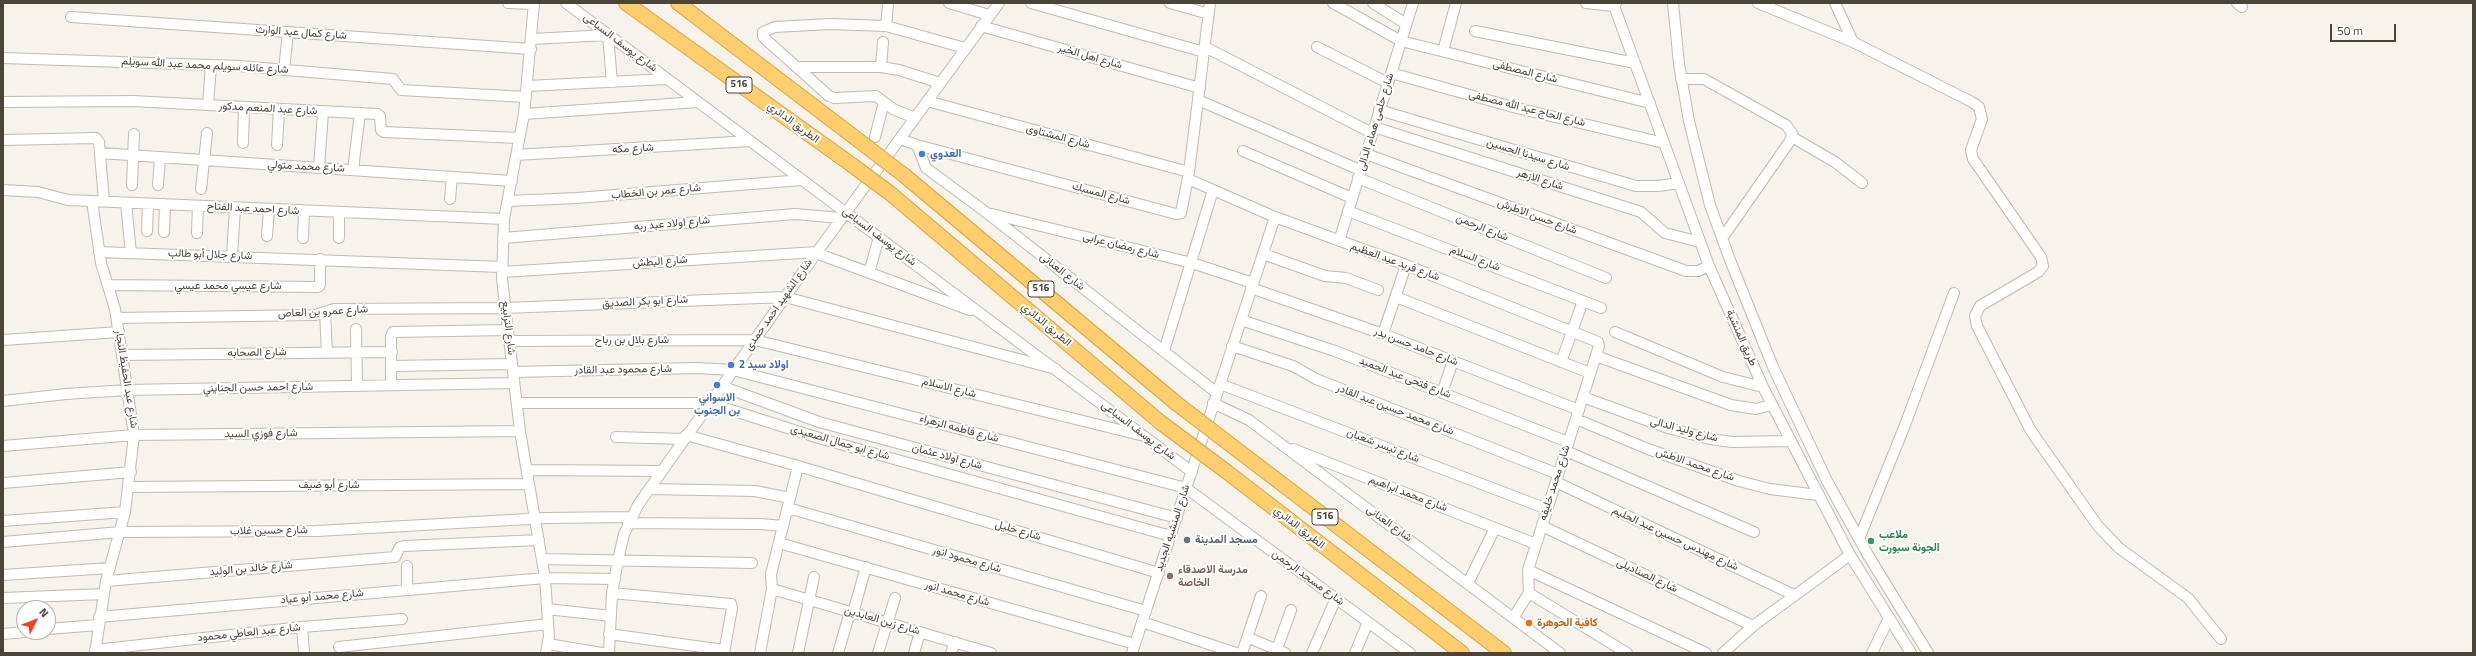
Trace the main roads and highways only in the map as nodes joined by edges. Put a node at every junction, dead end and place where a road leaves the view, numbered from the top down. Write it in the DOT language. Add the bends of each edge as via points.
graph roads {
  1 [pos="626,3"];
  2 [pos="678,3"];
  3 [pos="1462,653"];
  4 [pos="1504,653"];
  1 -- 3 [label="highway, الطريق الدائري / 516, bridge" via="891,194 1160,422"];
  2 -- 4 [label="highway, 516, bridge" via="905,176 1176,403"];
}
